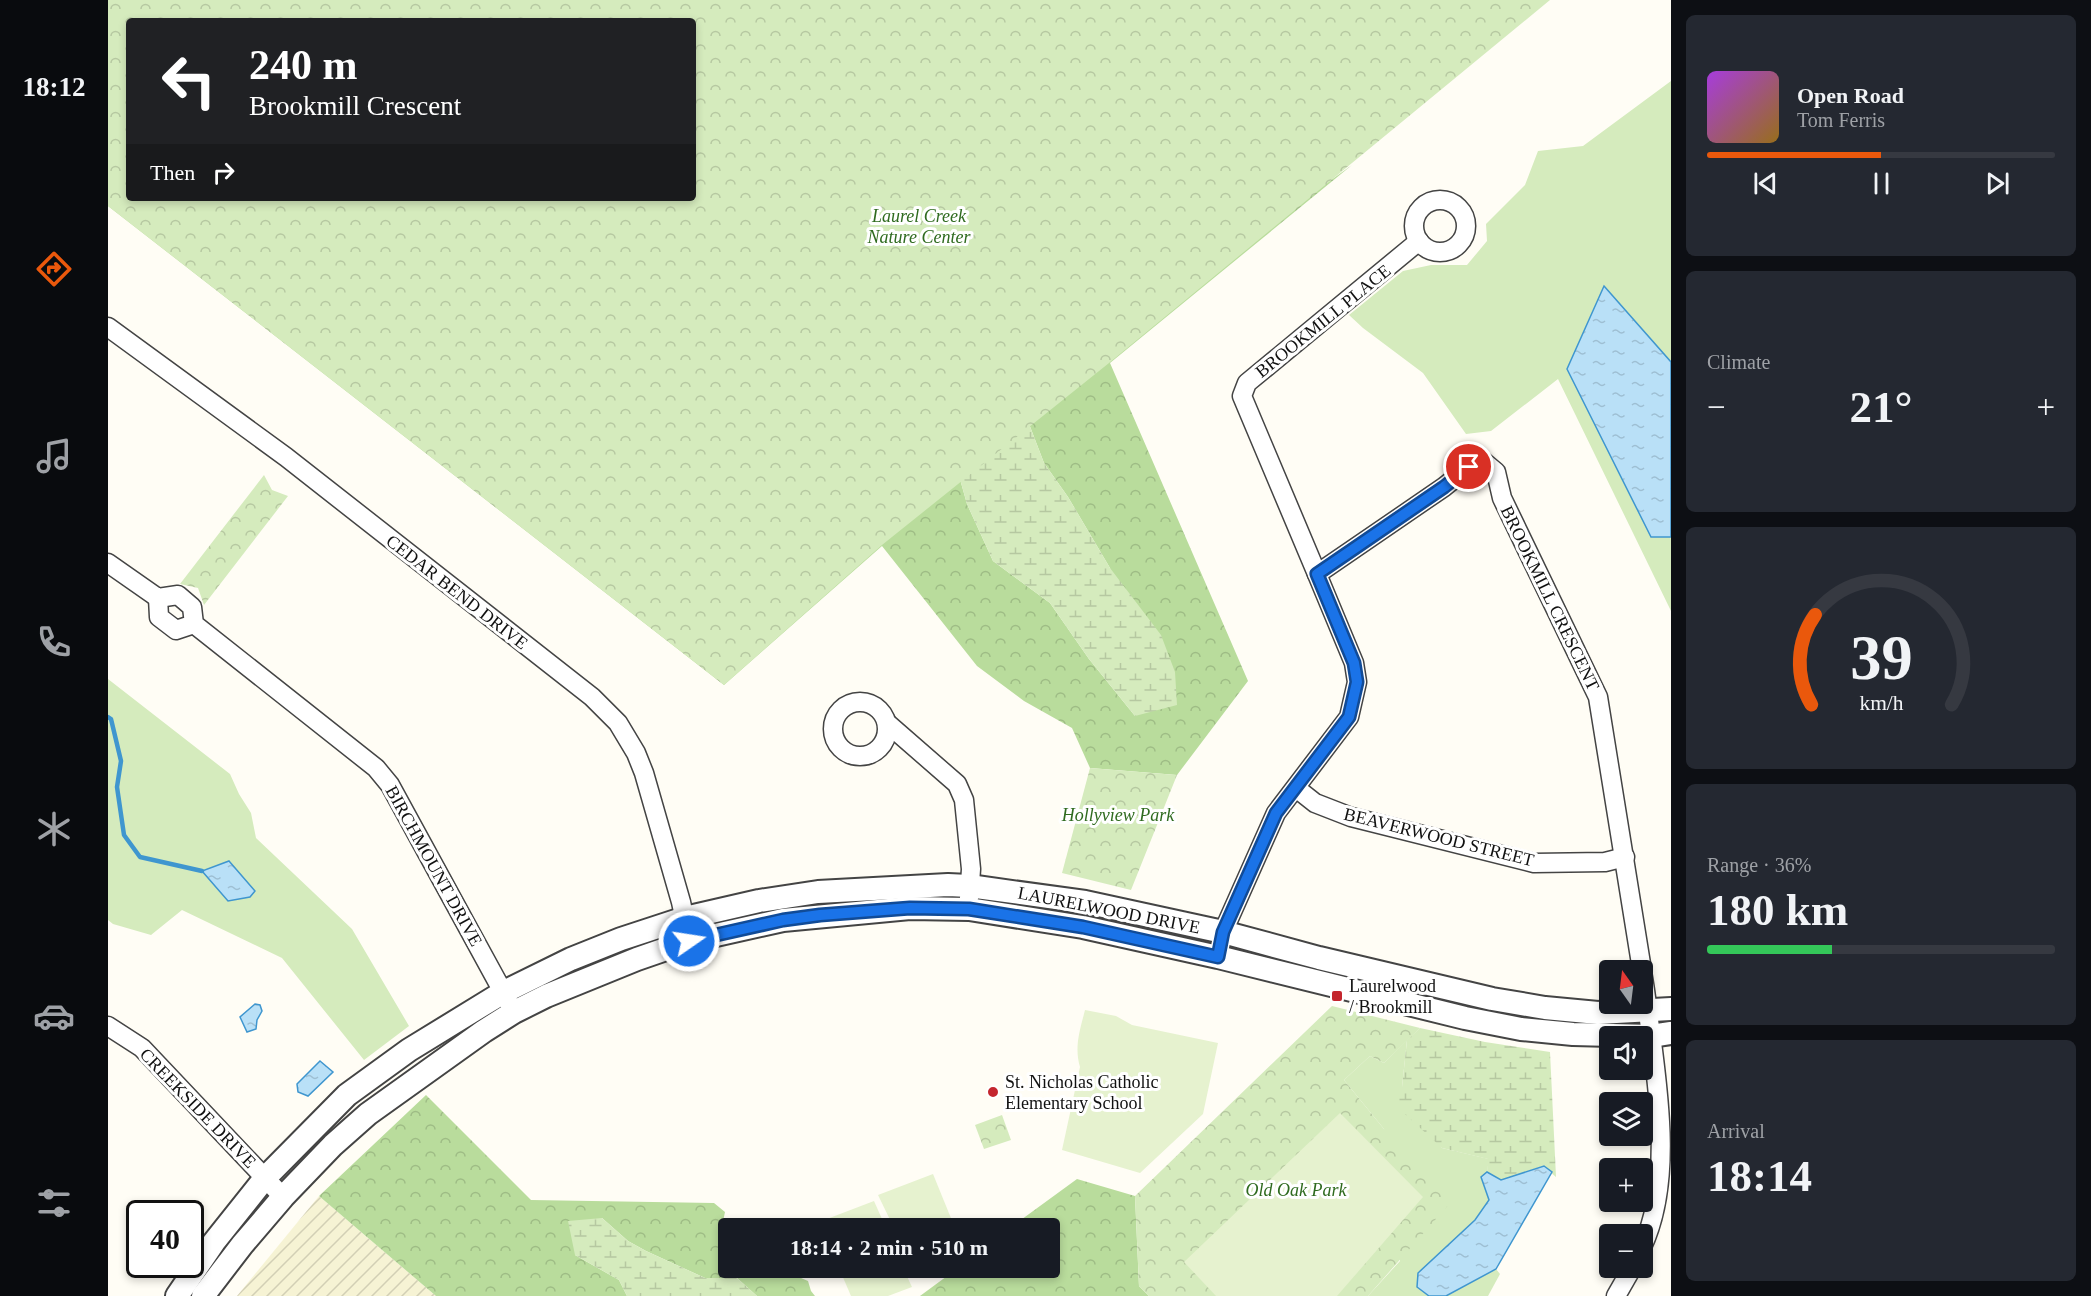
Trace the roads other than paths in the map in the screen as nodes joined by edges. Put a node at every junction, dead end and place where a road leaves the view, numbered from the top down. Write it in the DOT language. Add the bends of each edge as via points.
graph roads {
  1 [pos="1419,242"];
  2 [pos="108,327"];
  3 [pos="108,563"];
  4 [pos="1317,574"];
  5 [pos="158,598"];
  6 [pos="194,624"];
  7 [pos="887,723"];
  8 [pos="1296,788"];
  9 [pos="1625,857"];
  10 [pos="969,898"];
  11 [pos="685,918"];
  12 [pos="1223,932"];
  13 [pos="689,941"];
  14 [pos="1218,957"];
  15 [pos="1640,960"];
  16 [pos="502,993"];
  17 [pos="1671,1009"];
  18 [pos="1653,1011"];
  19 [pos="514,1012"];
  20 [pos="1599,1013"];
  21 [pos="1650,1014"];
  22 [pos="108,1026"];
  23 [pos="1661,1034"];
  24 [pos="265,1178"];
  25 [pos="283,1197"];
  26 [pos="1652,1224"];
  27 [pos="1627,1278"];
  28 [pos="1619,1295"];
  29 [pos="177,1296"];
  30 [pos="203,1296"];
  1 -- 4 [label="street, BROOKMILL PLACE" via="1247,383 1242,396"];
  2 -- 11 [label="street, CEDAR BEND DRIVE" via="286,457 607,712 628,737 644,773"];
  3 -- 5 [label="street, BIRCHMOUNT DRIVE"];
  4 -- 8 [label="street" via="1354,663 1357,682 1349,717"];
  4 -- 9 [label="street, BROOKMILL CRESCENT" via="1469,467 1484,462 1496,472 1502,498 1598,697"];
  5 -- 6 [label="street, BIRCHMOUNT DRIVE" via="178,595 192,607"];
  5 -- 6 [label="street" via="159,617 176,630"];
  6 -- 16 [label="street, BIRCHMOUNT DRIVE" via="376,768 390,785"];
  7 -- 10 [label="street" via="957,784 964,800 971,869"];
  8 -- 9 [label="street, BEAVERWOOD STREET" via="1315,803 1351,817 1534,863 1605,862"];
  8 -- 12 [label="street" via="1276,813"];
  9 -- 15 [label="street, BROOKMILL CRESCENT"];
  10 -- 11 [label="street, LAURELWOOD DRIVE" via="948,885 818,892"];
  10 -- 12 [label="street, LAURELWOOD DRIVE" via="1085,902"];
  10 -- 13 [label="street, LAURELWOOD DRIVE" via="910,908 783,920"];
  10 -- 14 [label="street, LAURELWOOD DRIVE"];
  11 -- 13 [label="street, CEDAR BEND DRIVE"];
  11 -- 16 [label="street, LAURELWOOD DRIVE" via="581,955"];
  12 -- 14 [label="street"];
  12 -- 20 [label="street, LAURELWOOD DRIVE" via="1492,999"];
  13 -- 19 [label="street, LAURELWOOD DRIVE" via="582,980"];
  14 -- 23 [label="street, LAURELWOOD DRIVE" via="1521,1029 1573,1034"];
  16 -- 19 [label="street, BIRCHMOUNT DRIVE"];
  16 -- 24 [label="street, LAURELWOOD DRIVE" via="409,1050 347,1095"];
  17 -- 18 [label="street, LAURELWOOD DRIVE"];
  19 -- 25 [label="street, LAURELWOOD DRIVE" via="368,1114"];
  21 -- 23 [label="street, BROOKMILL CRESCENT"];
  22 -- 24 [label="street, CREEKSIDE DRIVE" via="142,1048"];
  23 -- 26 [label="street, BROOKMILL CRESCENT" via="1662,1180"];
  24 -- 25 [label="street, CREEKSIDE DRIVE"];
  24 -- 29 [label="street, LAURELWOOD DRIVE"];
  25 -- 30 [label="street, LAURELWOOD DRIVE"];
  27 -- 28 [label="street"];
}
